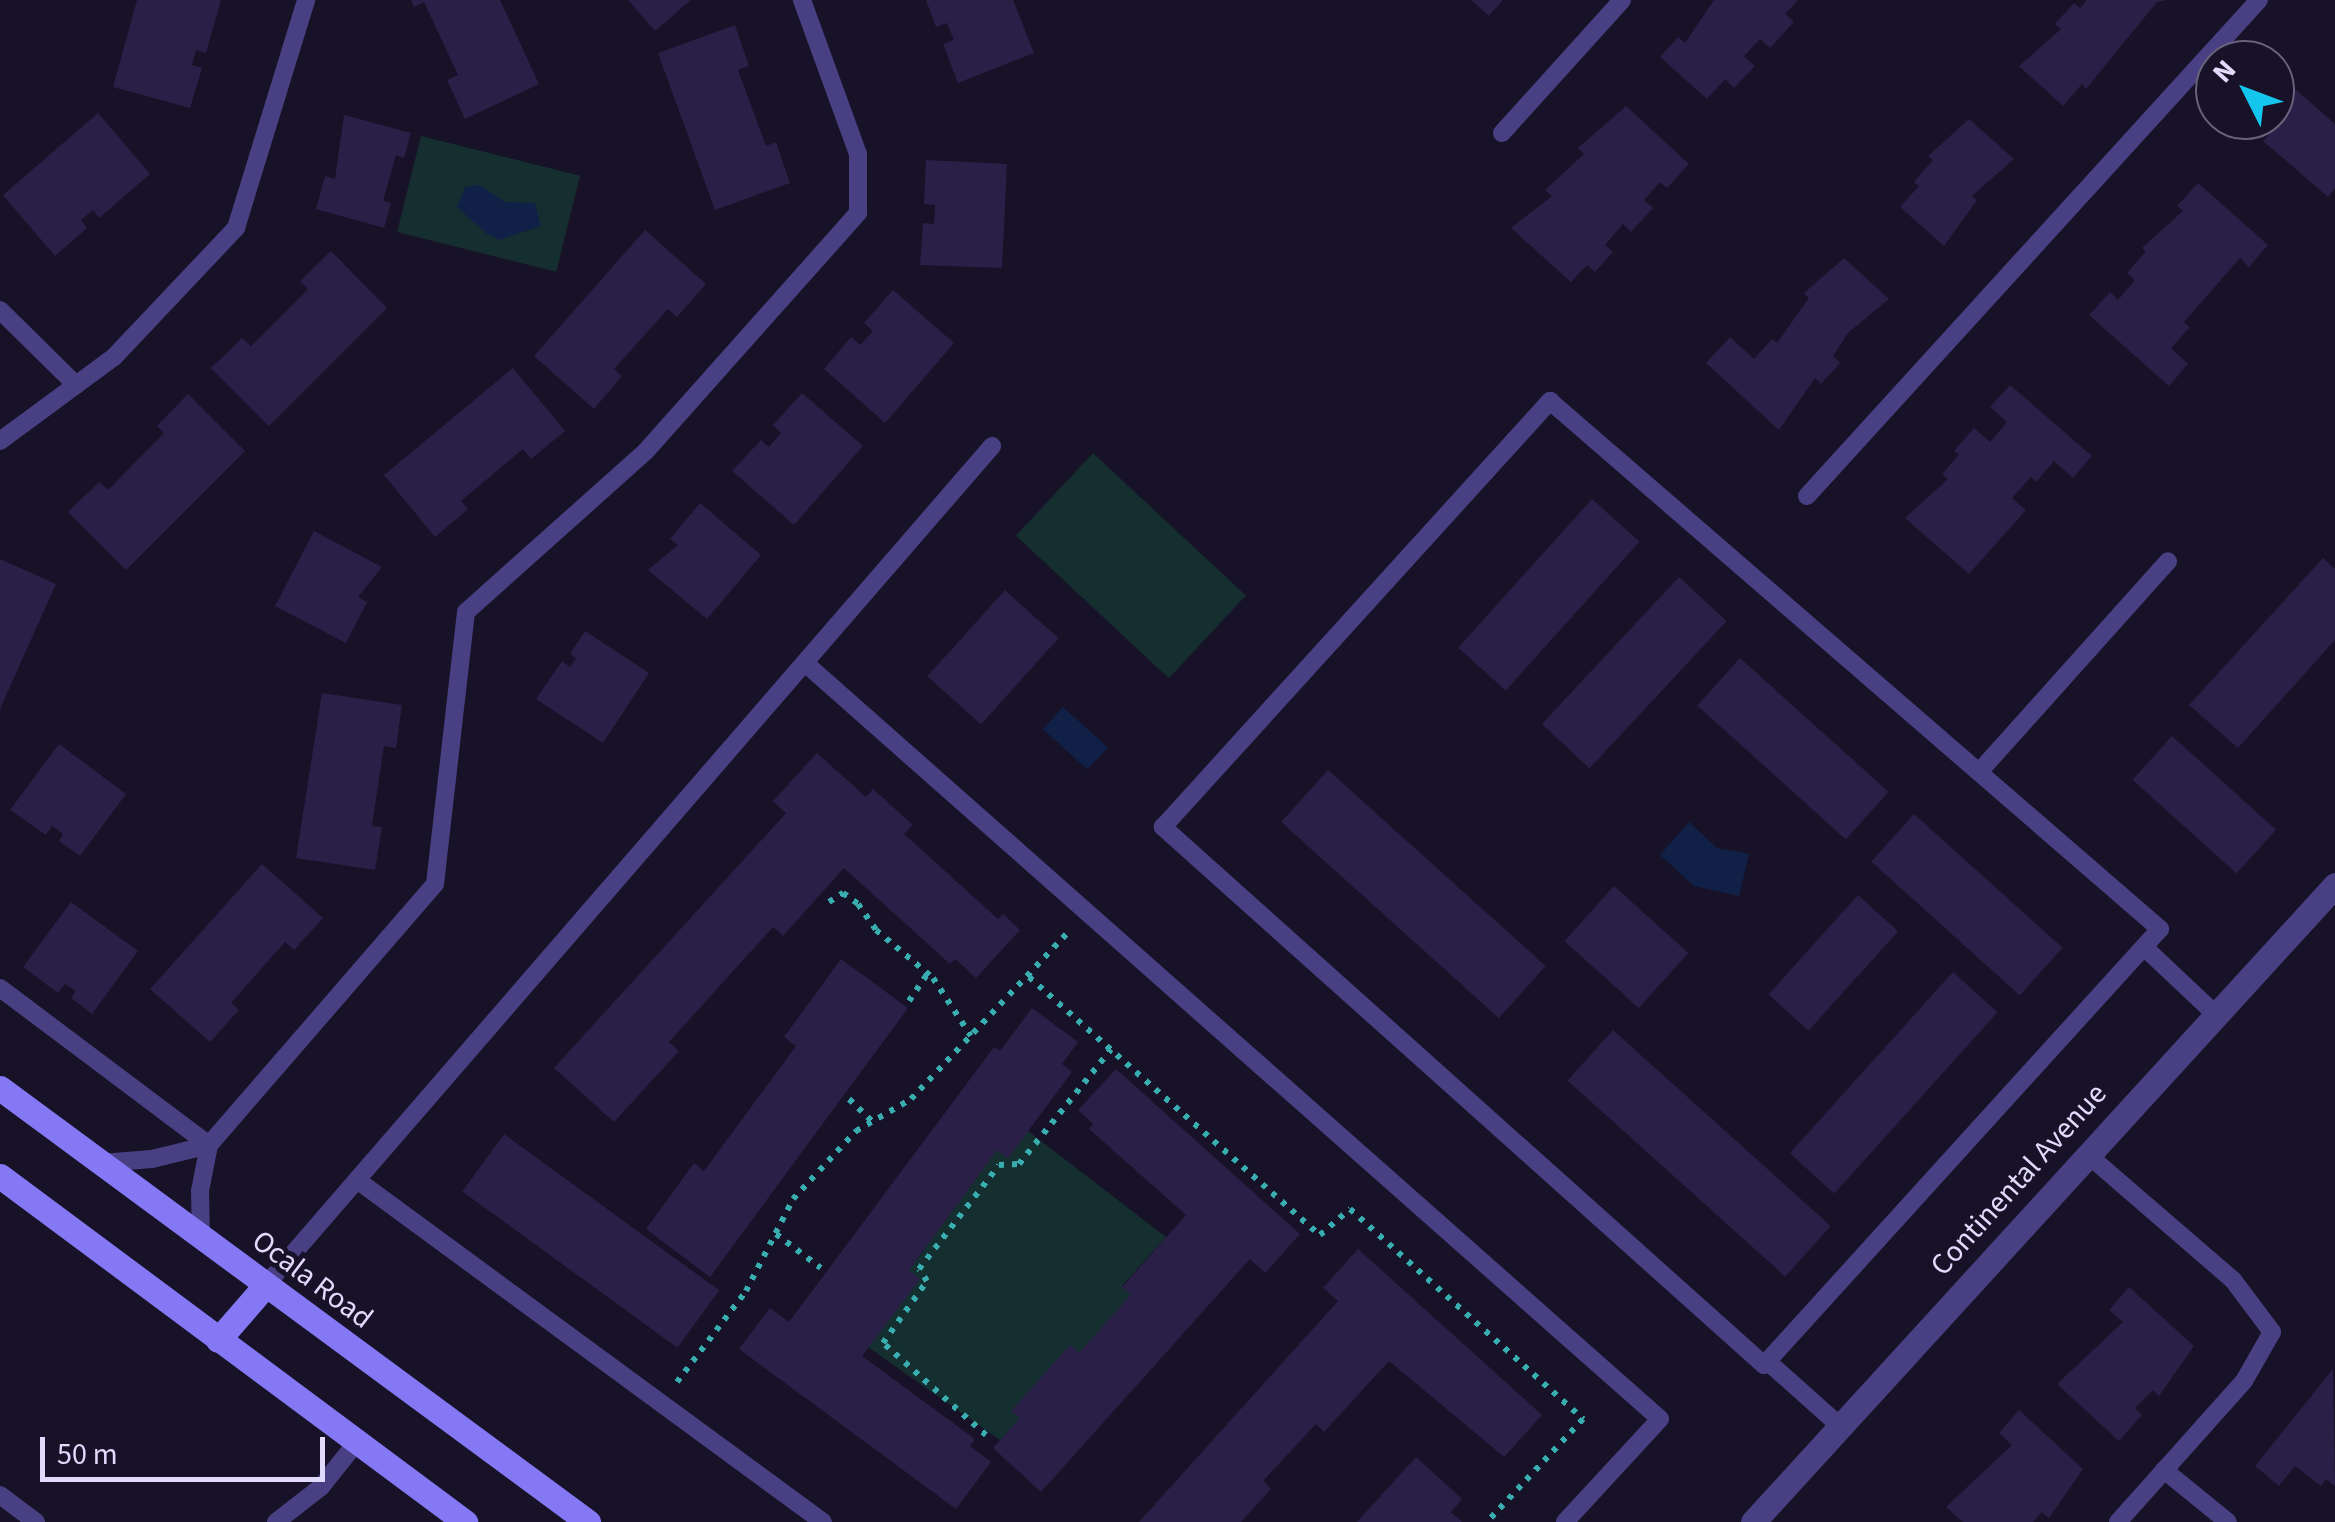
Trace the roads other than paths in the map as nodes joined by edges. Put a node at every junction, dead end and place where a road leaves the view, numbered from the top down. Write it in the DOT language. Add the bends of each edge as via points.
graph roads {
  1 [pos="306,0"];
  2 [pos="802,0"];
  3 [pos="1622,0"];
  4 [pos="2259,0"];
  5 [pos="1502,133"];
  6 [pos="0,310"];
  7 [pos="76,385"];
  8 [pos="0,441"];
  9 [pos="992,446"];
  10 [pos="1806,496"];
  11 [pos="2168,561"];
  12 [pos="804,663"];
  13 [pos="1979,772"];
  14 [pos="2335,884"];
  15 [pos="2144,947"];
  16 [pos="0,988"];
  17 [pos="2214,1013"];
  18 [pos="0,1088"];
  19 [pos="208,1145"];
  20 [pos="2086,1154"];
  21 [pos="100,1163"];
  22 [pos="0,1176"];
  23 [pos="356,1180"];
  24 [pos="201,1239"];
  25 [pos="265,1286"];
  26 [pos="218,1340"];
  27 [pos="1767,1361"];
  28 [pos="1840,1426"];
  29 [pos="356,1443"];
  30 [pos="2164,1470"];
  31 [pos="0,1494"];
  32 [pos="36,1522"];
  33 [pos="276,1522"];
  34 [pos="465,1522"];
  35 [pos="588,1522"];
  36 [pos="823,1522"];
  37 [pos="1565,1522"];
  38 [pos="1753,1522"];
  39 [pos="2118,1522"];
  40 [pos="2228,1522"];
  1 -- 7 [label="lane" via="236,228 114,357"];
  2 -- 19 [label="lane" via="858,154 858,214 646,451 466,612 436,884"];
  3 -- 5 [label="lane"];
  4 -- 10 [label="lane"];
  6 -- 7 [label="lane"];
  7 -- 8 [label="lane"];
  9 -- 12 [label="lane"];
  11 -- 13 [label="lane"];
  12 -- 23 [label="lane"];
  12 -- 37 [label="lane" via="1660,1419"];
  13 -- 15 [label="lane" via="2160,929"];
  13 -- 27 [label="lane" via="1550,401 1163,827"];
  14 -- 17 [label="street, Continental Avenue"];
  15 -- 17 [label="lane"];
  15 -- 27 [label="lane"];
  16 -- 19 [label="lane"];
  17 -- 20 [label="street, Continental Avenue"];
  18 -- 21 [label="main road, Ocala Road"];
  19 -- 21 [label="lane"];
  19 -- 24 [label="lane"];
  20 -- 28 [label="street, Continental Avenue"];
  20 -- 30 [label="lane" via="2234,1280 2272,1332 2244,1381"];
  21 -- 24 [label="main road, Ocala Road"];
  22 -- 26 [label="main road"];
  23 -- 25 [label="lane"];
  23 -- 36 [label="lane"];
  24 -- 25 [label="main road, Ocala Road"];
  25 -- 26 [label="main road"];
  25 -- 35 [label="main road, Ocala Road"];
  26 -- 29 [label="main road"];
  27 -- 28 [label="lane"];
  28 -- 38 [label="street, Continental Avenue"];
  29 -- 33 [label="lane" via="322,1487"];
  29 -- 34 [label="main road"];
  30 -- 39 [label="lane"];
  30 -- 40 [label="lane"];
  31 -- 32 [label="lane"];
}
